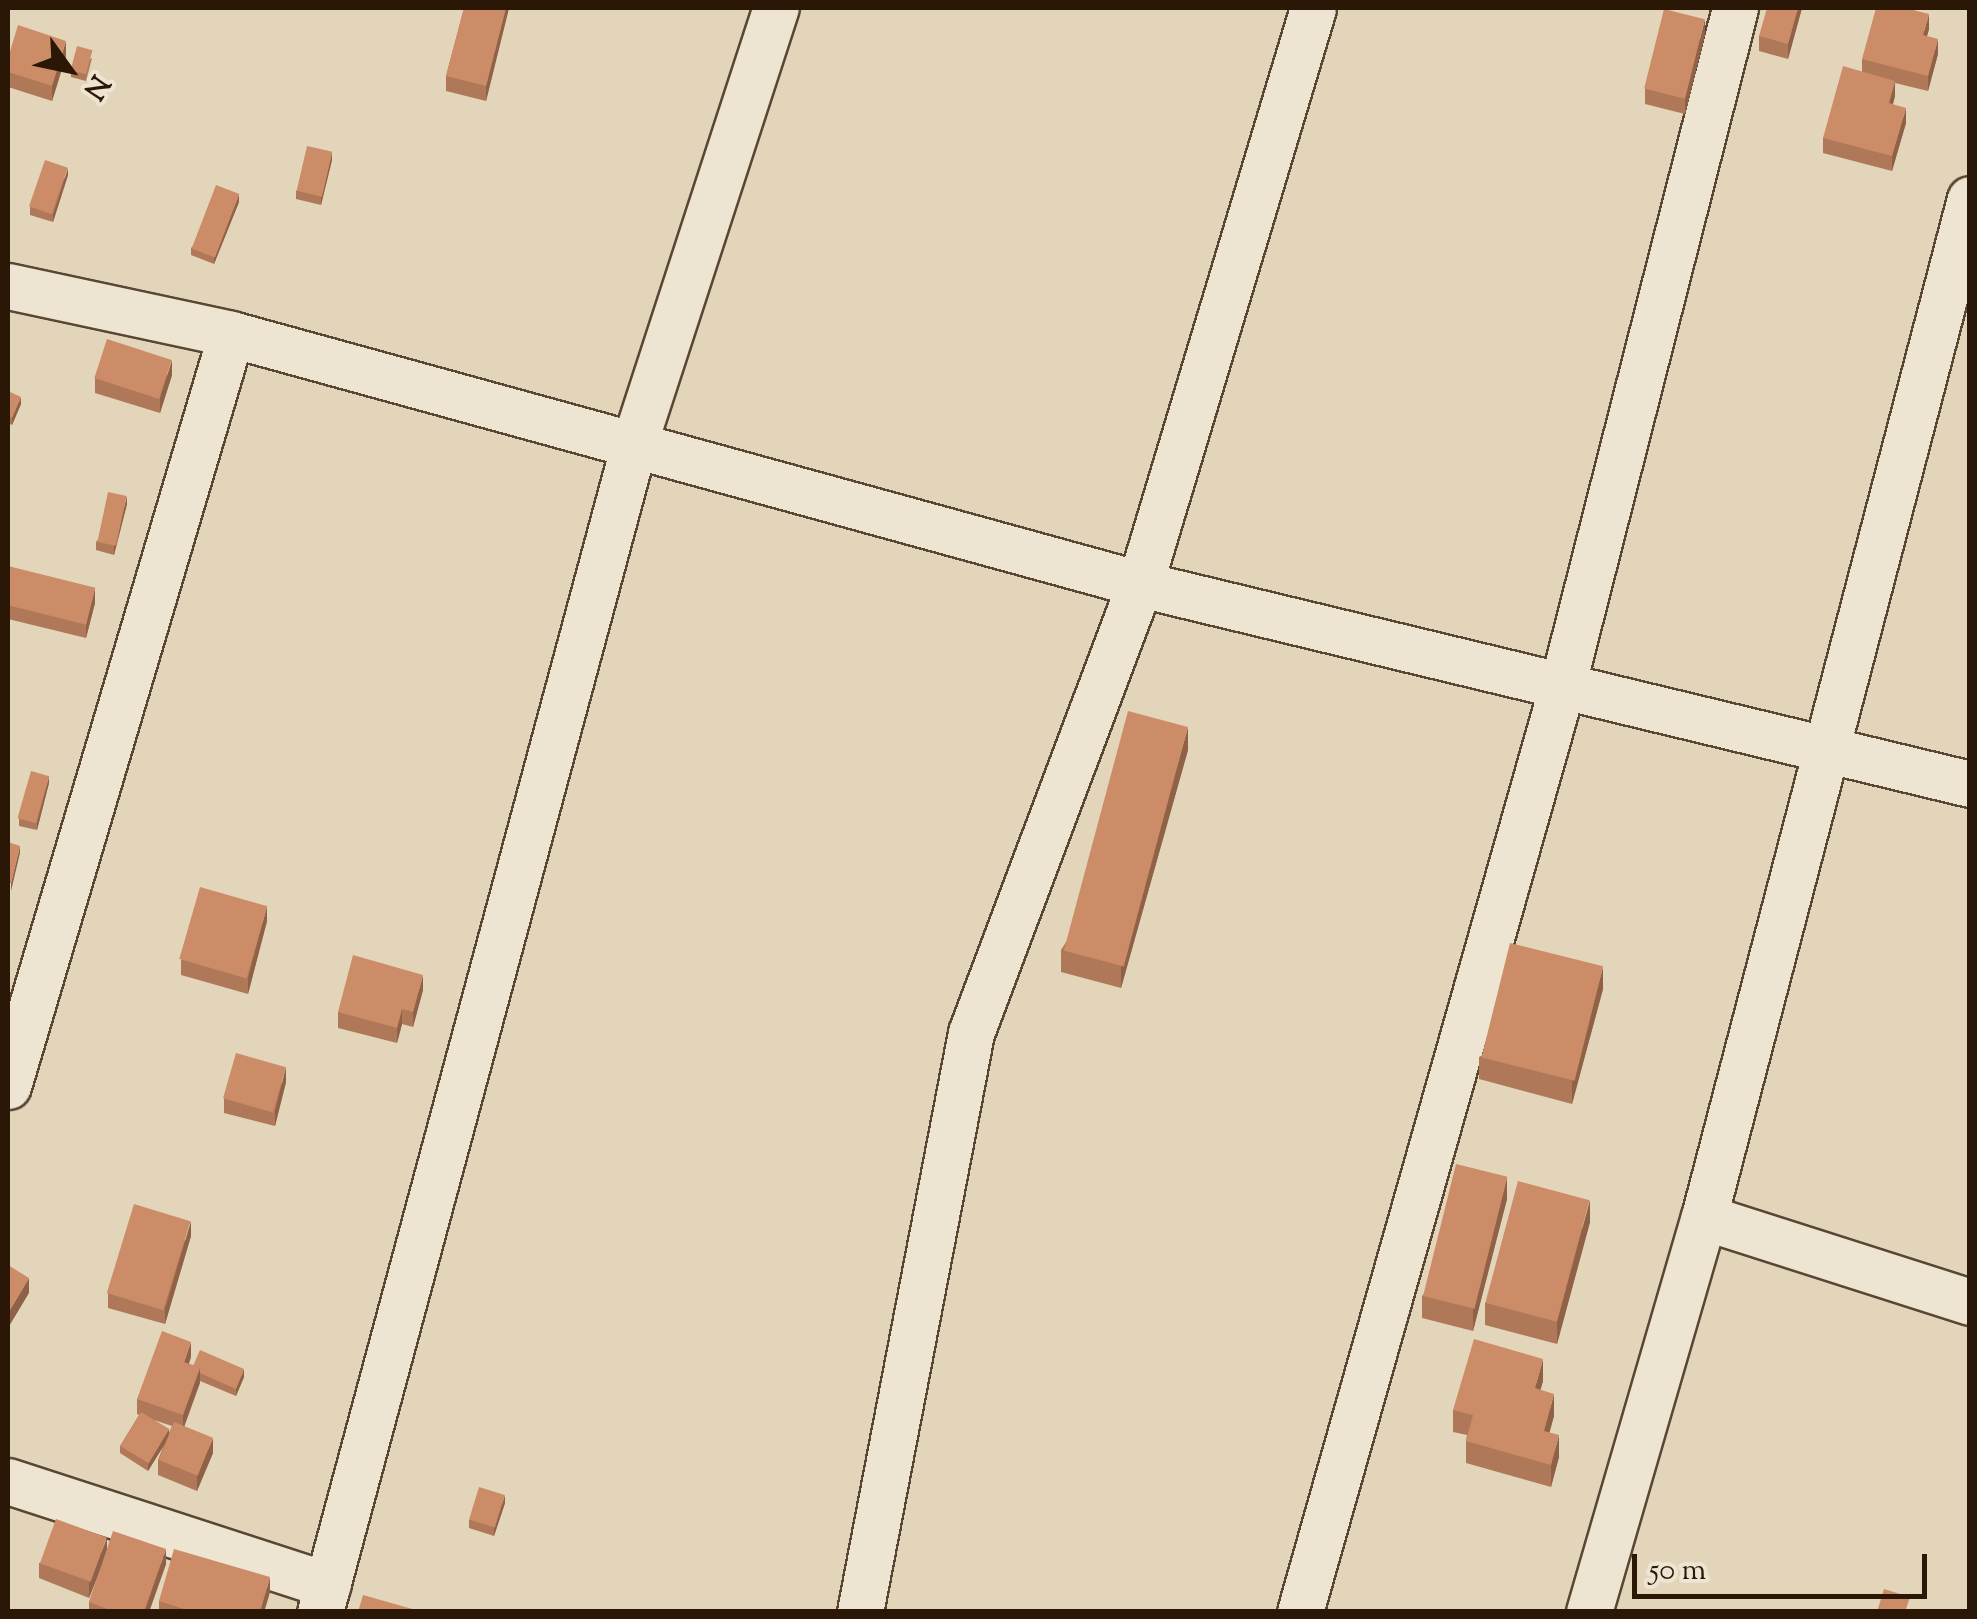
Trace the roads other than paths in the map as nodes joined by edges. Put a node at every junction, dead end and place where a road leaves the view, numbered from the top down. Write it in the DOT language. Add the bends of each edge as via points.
graph roads {
  1 [pos="776,8"];
  2 [pos="1313,8"];
  3 [pos="1735,8"];
  4 [pos="1970,199"];
  5 [pos="1960,271"];
  6 [pos="8,286"];
  7 [pos="230,334"];
  8 [pos="634,444"];
  9 [pos="1140,584"];
  10 [pos="1563,683"];
  11 [pos="1829,745"];
  12 [pos="1970,784"];
  13 [pos="8,1086"];
  14 [pos="1704,1217"];
  15 [pos="1970,1302"];
  16 [pos="8,1481"];
  17 [pos="324,1598"];
  18 [pos="860,1612"];
  19 [pos="1300,1612"];
  20 [pos="1589,1612"];
  1 -- 8 [label="street"];
  2 -- 9 [label="street"];
  3 -- 10 [label="street"];
  4 -- 5 [label="street"];
  5 -- 11 [label="street"];
  6 -- 7 [label="street"];
  7 -- 8 [label="street"];
  7 -- 13 [label="street"];
  8 -- 9 [label="street"];
  8 -- 17 [label="street"];
  9 -- 10 [label="street"];
  9 -- 18 [label="street" via="971,1033"];
  10 -- 11 [label="street"];
  10 -- 19 [label="street"];
  11 -- 12 [label="street"];
  11 -- 14 [label="street"];
  14 -- 15 [label="street"];
  14 -- 20 [label="street"];
  16 -- 17 [label="street"];
}
